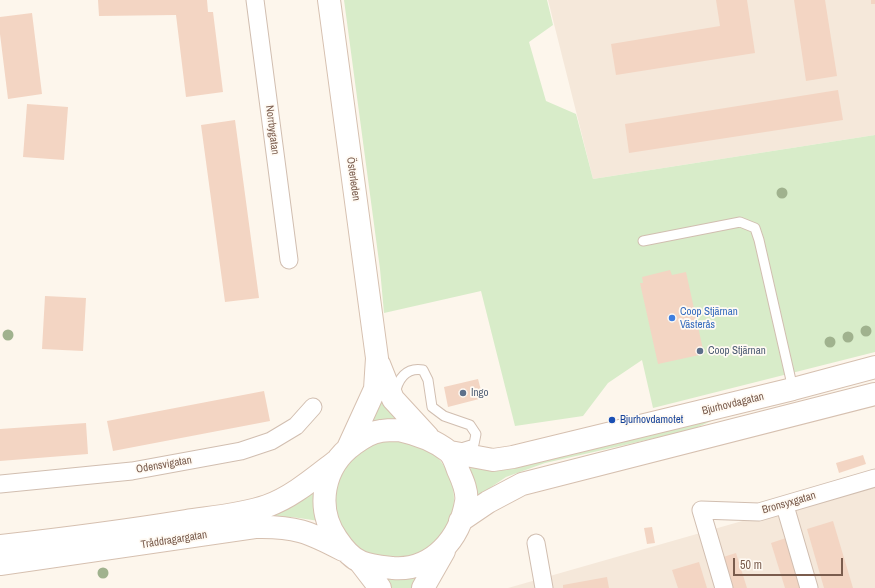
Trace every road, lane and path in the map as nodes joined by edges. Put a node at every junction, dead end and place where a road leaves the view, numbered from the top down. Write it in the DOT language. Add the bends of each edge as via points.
graph roads {
  1 [pos="255,0"];
  2 [pos="329,0"];
  3 [pos="643,241"];
  4 [pos="289,260"];
  5 [pos="377,358"];
  6 [pos="875,367"];
  7 [pos="793,389"];
  8 [pos="875,394"];
  9 [pos="393,399"];
  10 [pos="313,407"];
  11 [pos="799,414"];
  12 [pos="441,447"];
  13 [pos="342,455"];
  14 [pos="875,478"];
  15 [pos="0,484"];
  16 [pos="785,506"];
  17 [pos="460,521"];
  18 [pos="536,543"];
  19 [pos="0,546"];
  20 [pos="445,550"];
  21 [pos="352,556"];
  22 [pos="0,564"];
  23 [pos="380,588"];
  24 [pos="423,588"];
  25 [pos="544,588"];
  26 [pos="724,588"];
  27 [pos="809,588"];
  1 -- 4 [label="street, Norrbygatan"];
  2 -- 5 [label="main road, Österleden"];
  3 -- 7 [label="lane" via="740,222 755,228"];
  5 -- 9 [label="main road, Österleden"];
  5 -- 13 [label="main road, Österleden" via="375,389"];
  6 -- 7 [label="main road, Bjurhovdagatan"];
  7 -- 11 [label="main road"];
  7 -- 12 [label="main road, Bjurhovdagatan" via="513,457 493,460"];
  8 -- 11 [label="main road"];
  9 -- 12 [label="main road, Österleden"];
  9 -- 12 [label="lane" via="403,374 414,368 423,370 428,380 432,407 444,416 470,425 476,434 474,444"];
  10 -- 15 [label="street, Odensvigatan" via="296,426 271,441 241,451 132,471"];
  11 -- 17 [label="main road" via="522,484"];
  12 -- 13 [label="main road" via="416,434 399,430 380,431 363,437"];
  12 -- 17 [label="main road" via="464,481 466,501"];
  13 -- 19 [label="main road, Tråddragargatan" via="291,494 267,506 123,532"];
  13 -- 21 [label="main road" via="328,477 324,496 325,515 332,532"];
  14 -- 16 [label="street, Bronsyxgatan"];
  16 -- 26 [label="street, Bronsyxgatan" via="759,512 701,510"];
  16 -- 27 [label="street"];
  17 -- 20 [label="main road" via="456,534"];
  18 -- 25 [label="street"];
  20 -- 21 [label="main road" via="430,560 413,566 394,568"];
  20 -- 24 [label="main road"];
  21 -- 22 [label="main road, Tråddragargatan" via="312,534 282,527 255,527"];
  21 -- 23 [label="main road"];
}
